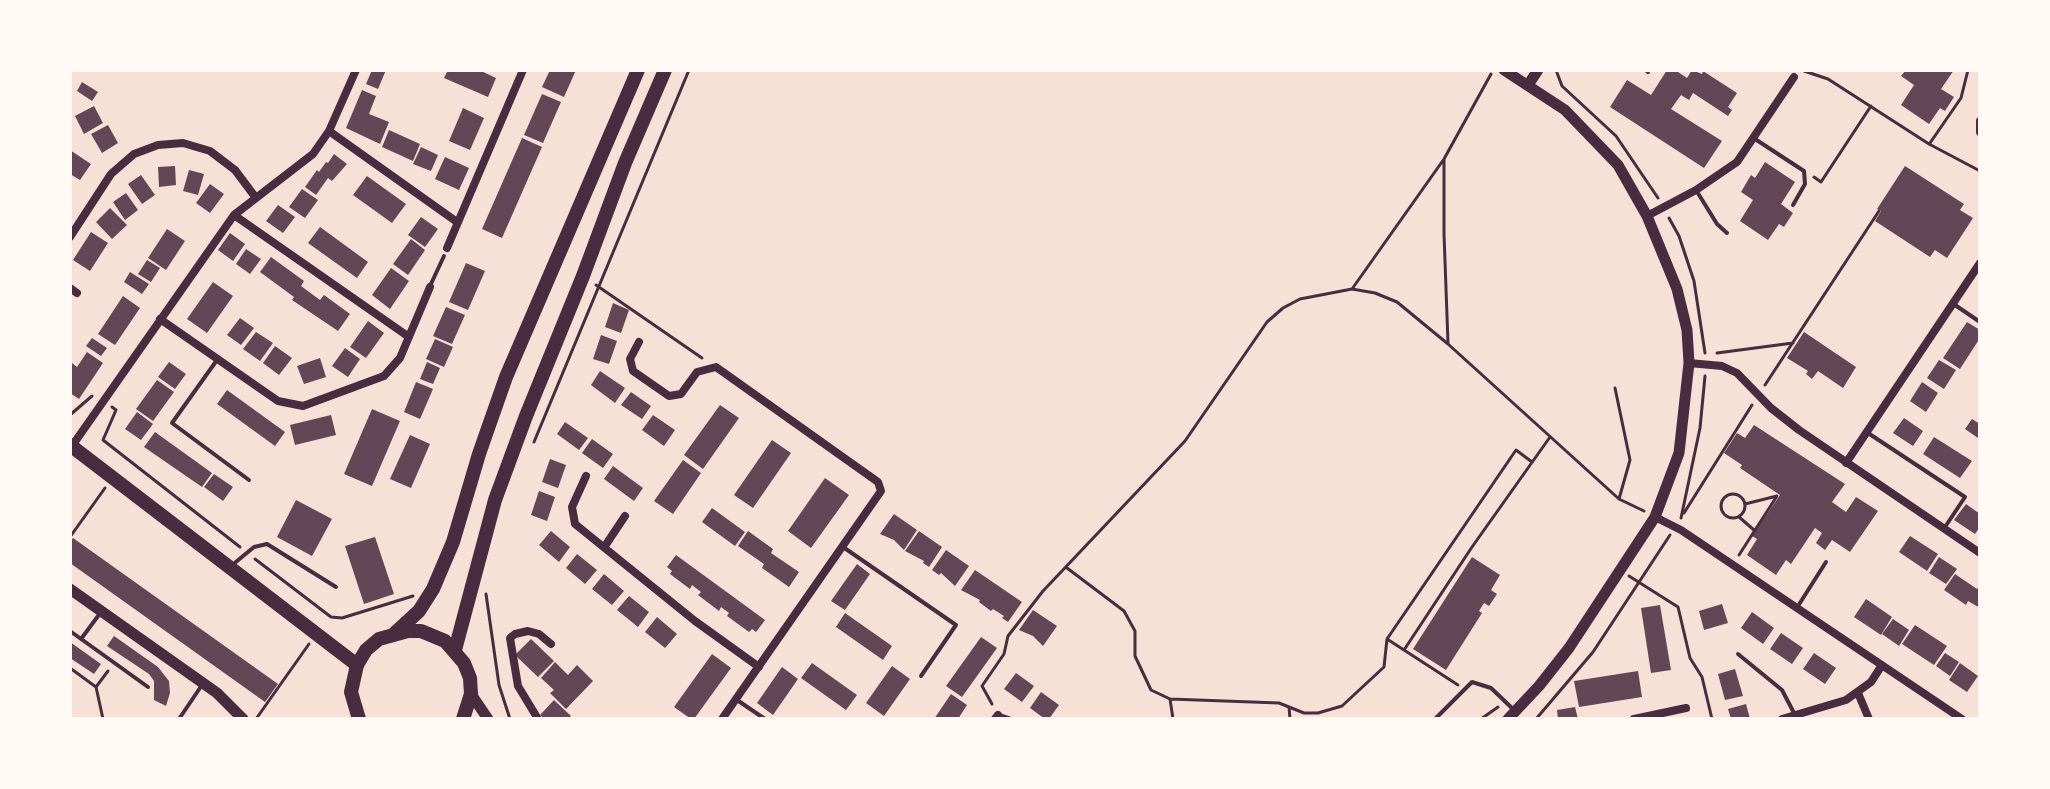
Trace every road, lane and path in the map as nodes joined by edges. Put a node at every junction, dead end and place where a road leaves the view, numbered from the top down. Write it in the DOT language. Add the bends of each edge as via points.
graph roads {
  1 [pos="356,70"];
  2 [pos="522,70"];
  3 [pos="638,70"];
  4 [pos="665,70"];
  5 [pos="689,70"];
  6 [pos="1494,70"];
  7 [pos="1504,70"];
  8 [pos="1538,70"];
  9 [pos="1556,70"];
  10 [pos="1968,70"];
  11 [pos="1797,73"];
  12 [pos="1528,85"];
  13 [pos="1871,106"];
  14 [pos="1980,121"];
  15 [pos="329,131"];
  16 [pos="1980,132"];
  17 [pos="1753,138"];
  18 [pos="1929,144"];
  19 [pos="1444,159"];
  20 [pos="1804,171"];
  21 [pos="1980,171"];
  22 [pos="1696,190"];
  23 [pos="256,198"];
  24 [pos="1793,205"];
  25 [pos="1663,207"];
  26 [pos="1879,211"];
  27 [pos="234,215"];
  28 [pos="1647,216"];
  29 [pos="457,222"];
  30 [pos="1727,233"];
  31 [pos="70,237"];
  32 [pos="446,252"];
  33 [pos="1980,263"];
  34 [pos="583,276"];
  35 [pos="597,285"];
  36 [pos="430,287"];
  37 [pos="1352,289"];
  38 [pos="1953,304"];
  39 [pos="160,319"];
  40 [pos="1980,322"];
  41 [pos="409,337"];
  42 [pos="639,342"];
  43 [pos="1793,343"];
  44 [pos="1448,344"];
  45 [pos="217,360"];
  46 [pos="1689,363"];
  47 [pos="1706,364"];
  48 [pos="716,367"];
  49 [pos="1615,388"];
  50 [pos="1759,394"];
  51 [pos="106,402"];
  52 [pos="70,415"];
  53 [pos="1867,432"];
  54 [pos="1550,437"];
  55 [pos="71,446"];
  56 [pos="529,452"];
  57 [pos="1532,462"];
  58 [pos="1846,463"];
  59 [pos="586,476"];
  60 [pos="113,477"];
  61 [pos="249,480"];
  62 [pos="1619,499"];
  63 [pos="1745,504"];
  64 [pos="625,516"];
  65 [pos="1655,517"];
  66 [pos="1682,517"];
  67 [pos="1739,517"];
  68 [pos="1675,527"];
  69 [pos="1944,529"];
  70 [pos="1754,531"];
  71 [pos="70,537"];
  72 [pos="605,546"];
  73 [pos="843,547"];
  74 [pos="247,553"];
  75 [pos="1980,553"];
  76 [pos="1826,562"];
  77 [pos="1732,565"];
  78 [pos="230,567"];
  79 [pos="1065,567"];
  80 [pos="1622,570"];
  81 [pos="1641,583"];
  82 [pos="336,587"];
  83 [pos="70,589"];
  84 [pos="423,589"];
  85 [pos="487,590"];
  86 [pos="1796,608"];
  87 [pos="101,611"];
  88 [pos="70,631"];
  89 [pos="395,633"];
  90 [pos="81,639"];
  91 [pos="1387,639"];
  92 [pos="551,644"];
  93 [pos="309,645"];
  94 [pos="455,650"];
  95 [pos="1404,650"];
  96 [pos="1738,654"];
  97 [pos="114,662"];
  98 [pos="357,665"];
  99 [pos="1882,665"];
  100 [pos="759,667"];
  101 [pos="70,668"];
  102 [pos="921,676"];
  103 [pos="1472,682"];
  104 [pos="204,683"];
  105 [pos="96,687"];
  106 [pos="148,687"];
  107 [pos="1858,693"];
  108 [pos="471,694"];
  109 [pos="736,699"];
  110 [pos="1170,699"];
  111 [pos="1505,702"];
  112 [pos="1289,707"];
  113 [pos="1686,708"];
  114 [pos="354,715"];
  115 [pos="1512,715"];
  116 [pos="1795,715"];
  117 [pos="996,717"];
  118 [pos="103,719"];
  119 [pos="179,719"];
  120 [pos="243,719"];
  121 [pos="256,719"];
  122 [pos="463,719"];
  123 [pos="488,719"];
  124 [pos="510,719"];
  125 [pos="538,719"];
  126 [pos="722,719"];
  127 [pos="765,719"];
  128 [pos="1011,719"];
  129 [pos="1173,719"];
  130 [pos="1290,719"];
  131 [pos="1435,719"];
  132 [pos="1481,719"];
  133 [pos="1536,719"];
  134 [pos="1634,719"];
  135 [pos="1712,719"];
  136 [pos="1782,719"];
  137 [pos="1869,719"];
  138 [pos="1962,719"];
  1 -- 15 [label="street"];
  2 -- 29 [label="street"];
  3 -- 89 [label="main road" via="506,377 438,577 419,611"];
  4 -- 34 [label="main road"];
  5 -- 35 [label="path"];
  6 -- 19 [label="path"];
  7 -- 12 [label="street"];
  8 -- 12 [label="street"];
  9 -- 25 [label="path" via="1562,86 1616,136"];
  10 -- 18 [label="path" via="1961,98"];
  11 -- 13 [label="path" via="1828,79"];
  11 -- 17 [label="street"];
  12 -- 28 [label="street" via="1565,110 1618,165"];
  13 -- 18 [label="path"];
  13 -- 20 [label="path" via="1821,182"];
  14 -- 16 [label="street"];
  15 -- 23 [label="street" via="313,154"];
  15 -- 29 [label="street"];
  17 -- 20 [label="lane"];
  17 -- 22 [label="street" via="1737,162"];
  18 -- 21 [label="path"];
  19 -- 37 [label="path"];
  19 -- 44 [label="path"];
  20 -- 24 [label="lane" via="1805,184"];
  22 -- 25 [label="street"];
  22 -- 30 [label="lane"];
  23 -- 27 [label="street"];
  23 -- 31 [label="street" via="235,170 210,151 183,143 158,145 134,154 111,174"];
  25 -- 28 [label="street"];
  25 -- 43 [label="path" via="1694,281 1705,355"];
  26 -- 43 [label="path"];
  27 -- 39 [label="street"];
  27 -- 41 [label="street"];
  28 -- 46 [label="street" via="1677,289"];
  29 -- 32 [label="street"];
  32 -- 36 [label="lane"];
  33 -- 38 [label="street"];
  34 -- 35 [label="path"];
  34 -- 94 [label="main road" via="495,500"];
  35 -- 48 [label="path"];
  35 -- 56 [label="path"];
  36 -- 41 [label="street"];
  37 -- 44 [label="path" via="1397,302"];
  37 -- 79 [label="path" via="1300,299 1267,322 1185,441"];
  38 -- 40 [label="lane"];
  38 -- 53 [label="street"];
  39 -- 45 [label="street"];
  39 -- 51 [label="street"];
  41 -- 45 [label="street" via="384,376 303,406 278,401"];
  42 -- 48 [label="street" via="630,359 633,371 669,396 681,394 697,372"];
  43 -- 50 [label="path"];
  44 -- 54 [label="path"];
  45 -- 61 [label="lane" via="172,423"];
  46 -- 47 [label="street"];
  46 -- 65 [label="street" via="1679,453"];
  47 -- 50 [label="street" via="1737,373"];
  47 -- 66 [label="path"];
  48 -- 73 [label="street" via="878,482 881,491"];
  49 -- 62 [label="path" via="1630,460"];
  50 -- 58 [label="street"];
  50 -- 66 [label="path"];
  51 -- 52 [label="path" via="94,394"];
  51 -- 55 [label="street"];
  51 -- 74 [label="path" via="116,410 103,440"];
  53 -- 58 [label="street"];
  53 -- 69 [label="lane" via="1965,497"];
  54 -- 57 [label="path"];
  54 -- 62 [label="path"];
  55 -- 60 [label="main road"];
  57 -- 91 [label="path" via="1516,450"];
  57 -- 95 [label="path"];
  58 -- 69 [label="street"];
  59 -- 72 [label="street" via="572,507 575,524"];
  60 -- 71 [label="path"];
  60 -- 78 [label="main road"];
  62 -- 65 [label="path"];
  63 -- 67 [label="path"];
  63 -- 67 [label="path" via="1738,495 1728,495 1721,503 1723,514"];
  63 -- 70 [label="path" via="1777,496"];
  64 -- 72 [label="street"];
  65 -- 68 [label="street"];
  65 -- 80 [label="street"];
  66 -- 68 [label="path"];
  67 -- 70 [label="path"];
  68 -- 77 [label="street"];
  68 -- 81 [label="path"];
  69 -- 75 [label="street"];
  70 -- 77 [label="path"];
  72 -- 100 [label="street"];
  73 -- 100 [label="street"];
  73 -- 102 [label="lane" via="956,625"];
  74 -- 78 [label="lane"];
  74 -- 82 [label="lane" via="267,544 278,548"];
  74 -- 84 [label="path" via="331,617 342,618"];
  76 -- 86 [label="lane"];
  77 -- 86 [label="street"];
  78 -- 98 [label="main road"];
  79 -- 110 [label="path" via="1124,611 1135,631 1135,656 1151,690"];
  79 -- 117 [label="path" via="1008,636 1004,654 982,686"];
  80 -- 81 [label="path"];
  80 -- 115 [label="street" via="1569,648"];
  81 -- 133 [label="path" via="1593,652"];
  81 -- 135 [label="path" via="1678,607"];
  83 -- 87 [label="street"];
  85 -- 124 [label="path" via="499,685"];
  86 -- 99 [label="street"];
  87 -- 90 [label="lane"];
  87 -- 104 [label="street"];
  88 -- 90 [label="lane"];
  89 -- 94 [label="main road" via="421,631"];
  89 -- 98 [label="main road" via="379,639"];
  90 -- 97 [label="lane"];
  91 -- 95 [label="path"];
  91 -- 112 [label="path" via="1384,667 1342,706 1318,713"];
  92 -- 125 [label="street" via="528,631 510,638 518,686"];
  93 -- 121 [label="path"];
  94 -- 108 [label="main road" via="470,678"];
  95 -- 103 [label="path" via="1457,685"];
  96 -- 116 [label="lane" via="1782,690"];
  97 -- 105 [label="path"];
  97 -- 106 [label="lane"];
  98 -- 114 [label="main road" via="351,692"];
  99 -- 107 [label="street"];
  99 -- 138 [label="street"];
  100 -- 109 [label="street"];
  101 -- 105 [label="path"];
  103 -- 111 [label="lane" via="1491,688"];
  103 -- 131 [label="lane"];
  104 -- 119 [label="lane"];
  104 -- 120 [label="street"];
  105 -- 118 [label="path"];
  107 -- 116 [label="street"];
  107 -- 137 [label="street"];
  108 -- 122 [label="main road"];
  108 -- 123 [label="street"];
  109 -- 126 [label="street"];
  109 -- 127 [label="lane"];
  110 -- 112 [label="path"];
  110 -- 129 [label="path"];
  111 -- 115 [label="lane"];
  111 -- 132 [label="path"];
  112 -- 130 [label="path"];
  113 -- 134 [label="street"];
  116 -- 136 [label="street"];
  117 -- 128 [label="lane"];
}
